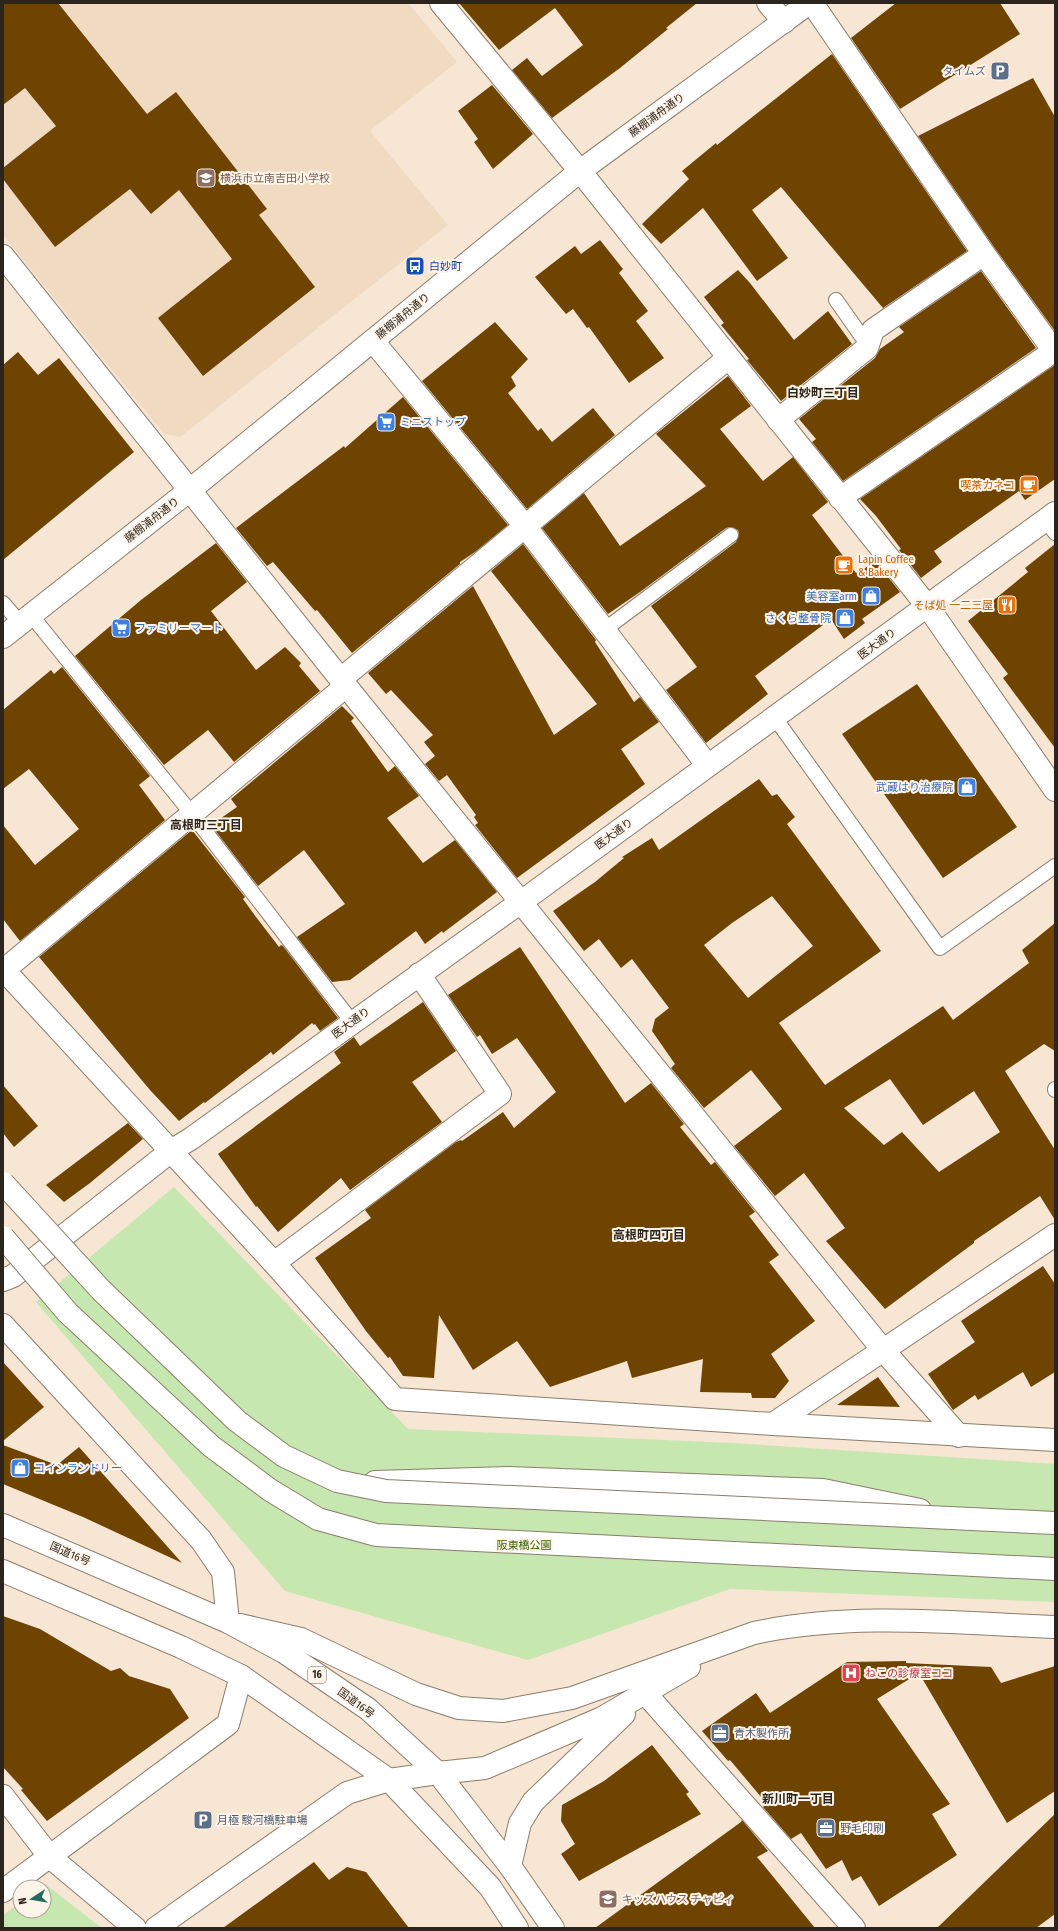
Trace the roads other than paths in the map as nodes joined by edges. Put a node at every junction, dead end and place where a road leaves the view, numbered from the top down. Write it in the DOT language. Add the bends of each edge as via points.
graph roads {
  1 [pos="441,3"];
  2 [pos="768,3"];
  3 [pos="811,3"];
  4 [pos="784,22"];
  5 [pos="580,172"];
  6 [pos="984,254"];
  7 [pos="3,256"];
  8 [pos="836,300"];
  9 [pos="873,330"];
  10 [pos="373,341"];
  11 [pos="728,358"];
  12 [pos="778,420"];
  13 [pos="190,490"];
  14 [pos="840,498"];
  15 [pos="1052,522"];
  16 [pos="525,526"];
  17 [pos="731,535"];
  18 [pos="3,603"];
  19 [pos="928,607"];
  20 [pos="25,619"];
  21 [pos="604,630"];
  22 [pos="3,637"];
  23 [pos="344,682"];
  24 [pos="775,718"];
  25 [pos="708,766"];
  26 [pos="1055,790"];
  27 [pos="192,814"];
  28 [pos="1055,866"];
  29 [pos="522,901"];
  30 [pos="4,969"];
  31 [pos="419,974"];
  32 [pos="352,1022"];
  33 [pos="171,1151"];
  34 [pos="3,1183"];
  35 [pos="1055,1235"];
  36 [pos="3,1237"];
  37 [pos="274,1263"];
  38 [pos="3,1280"];
  39 [pos="3,1325"];
  40 [pos="883,1350"];
  41 [pos="773,1424"];
  42 [pos="959,1436"];
  43 [pos="1055,1440"];
  44 [pos="1055,1523"];
  45 [pos="3,1525"];
  46 [pos="1055,1569"];
  47 [pos="3,1571"];
  48 [pos="228,1622"];
  49 [pos="1055,1627"];
  50 [pos="729,1643"];
  51 [pos="241,1676"];
  52 [pos="645,1693"];
  53 [pos="438,1773"];
  54 [pos="390,1780"];
  55 [pos="3,1796"];
  56 [pos="50,1858"];
  57 [pos="510,1866"];
  58 [pos="3,1891"];
  59 [pos="135,1928"];
  60 [pos="156,1928"];
  61 [pos="517,1928"];
  62 [pos="553,1928"];
  63 [pos="854,1928"];
  1 -- 5 [label="main road"];
  2 -- 4 [label="main road"];
  3 -- 4 [label="main road, 藤棚浦舟通り"];
  3 -- 6 [label="main road"];
  4 -- 5 [label="main road, 藤棚浦舟通り"];
  5 -- 10 [label="main road, 藤棚浦舟通り"];
  5 -- 11 [label="main road"];
  6 -- 9 [label="main road"];
  6 -- 14 [label="main road" via="1054,351"];
  7 -- 13 [label="main road"];
  8 -- 9 [label="lane" via="862,337"];
  9 -- 12 [label="main road" via="867,348"];
  10 -- 13 [label="main road, 藤棚浦舟通り"];
  10 -- 16 [label="main road"];
  11 -- 12 [label="main road"];
  11 -- 16 [label="main road"];
  12 -- 14 [label="main road"];
  13 -- 20 [label="main road, 藤棚浦舟通り"];
  13 -- 23 [label="main road"];
  14 -- 19 [label="main road"];
  15 -- 19 [label="main road, 医大通り"];
  16 -- 21 [label="main road"];
  16 -- 23 [label="main road"];
  17 -- 21 [label="lane"];
  18 -- 20 [label="lane"];
  19 -- 24 [label="main road, 医大通り"];
  19 -- 26 [label="main road"];
  20 -- 22 [label="main road, 藤棚浦舟通り"];
  20 -- 27 [label="lane"];
  21 -- 25 [label="main road"];
  23 -- 27 [label="main road"];
  23 -- 29 [label="main road"];
  24 -- 25 [label="main road, 医大通り"];
  24 -- 28 [label="lane" via="940,948"];
  25 -- 29 [label="main road, 医大通り"];
  27 -- 30 [label="main road"];
  27 -- 32 [label="lane"];
  29 -- 31 [label="main road, 医大通り"];
  29 -- 40 [label="main road"];
  30 -- 33 [label="main road"];
  31 -- 32 [label="main road, 医大通り"];
  31 -- 37 [label="main road" via="500,1094"];
  32 -- 33 [label="main road, 医大通り"];
  33 -- 37 [label="main road"];
  33 -- 38 [label="main road, 医大通り" via="13,1276"];
  34 -- 44 [label="main road, bridge" via="101,1290 237,1421 284,1456 337,1481 386,1491"];
  35 -- 40 [label="main road"];
  36 -- 46 [label="main road, bridge" via="68,1313 211,1446 270,1490 318,1519 376,1535"];
  37 -- 41 [label="main road" via="395,1399"];
  39 -- 48 [label="main road" via="201,1540 223,1572"];
  40 -- 41 [label="main road"];
  40 -- 42 [label="main road"];
  41 -- 42 [label="main road"];
  42 -- 43 [label="main road"];
  45 -- 48 [label="main road, 国道16号 / 16"];
  47 -- 51 [label="main road" via="181,1647"];
  48 -- 50 [label="main road" via="301,1639 416,1694 452,1706 503,1711 572,1698"];
  48 -- 53 [label="main road, 国道16号 / 16" via="284,1652 368,1709"];
  49 -- 50 [label="main road" via="877,1620 776,1628"];
  50 -- 52 [label="main road"];
  51 -- 54 [label="main road"];
  51 -- 56 [label="main road" via="228,1724"];
  52 -- 53 [label="main road" via="602,1718 485,1768"];
  52 -- 57 [label="main road" via="533,1802 520,1823"];
  52 -- 63 [label="main road"];
  53 -- 54 [label="main road"];
  53 -- 57 [label="main road, 国道16号 / 16"];
  54 -- 60 [label="main road" via="347,1793"];
  54 -- 61 [label="main road" via="490,1887"];
  55 -- 56 [label="main road"];
  56 -- 58 [label="main road"];
  56 -- 59 [label="main road"];
  57 -- 62 [label="main road, 国道16号 / 16"];
}
